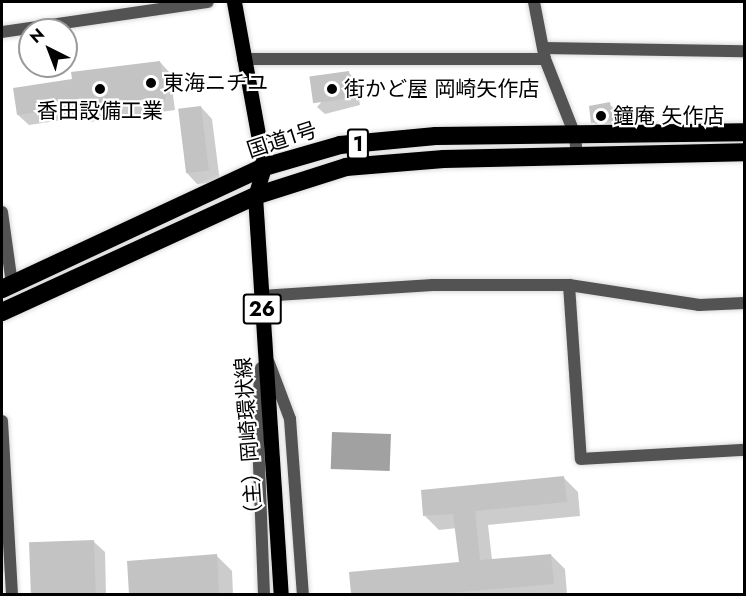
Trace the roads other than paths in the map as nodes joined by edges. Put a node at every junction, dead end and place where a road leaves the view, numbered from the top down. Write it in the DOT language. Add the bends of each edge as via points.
graph roads {
  1 [pos="208,2"];
  2 [pos="234,2"];
  3 [pos="534,2"];
  4 [pos="2,32"];
  5 [pos="744,51"];
  6 [pos="544,53"];
  7 [pos="243,59"];
  8 [pos="744,132"];
  9 [pos="575,135"];
  10 [pos="744,152"];
  11 [pos="577,158"];
  12 [pos="264,167"];
  13 [pos="255,196"];
  14 [pos="2,212"];
  15 [pos="569,285"];
  16 [pos="7,286"];
  17 [pos="261,296"];
  18 [pos="744,303"];
  19 [pos="2,312"];
  20 [pos="263,348"];
  21 [pos="2,421"];
  22 [pos="744,450"];
  23 [pos="12,594"];
  24 [pos="264,594"];
  25 [pos="281,594"];
  26 [pos="303,594"];
  1 -- 4 [label="street"];
  2 -- 7 [label="main road, （主）岡崎環状線 / 26"];
  3 -- 6 [label="street"];
  5 -- 6 [label="street"];
  6 -- 7 [label="street"];
  6 -- 9 [label="street"];
  7 -- 12 [label="main road, （主）岡崎環状線 / 26"];
  8 -- 9 [label="highway, 国道1号 / 1"];
  9 -- 11 [label="street"];
  9 -- 12 [label="highway, 国道1号 / 1" via="436,136 340,145"];
  10 -- 11 [label="highway, 国道1号 / 1"];
  11 -- 13 [label="highway, 国道1号 / 1" via="444,159 346,167"];
  12 -- 13 [label="main road, （主）岡崎環状線 / 26"];
  12 -- 16 [label="highway, 国道1号 / 1"];
  13 -- 17 [label="main road, （主）岡崎環状線 / 26"];
  13 -- 19 [label="highway, 国道1号 / 1"];
  14 -- 16 [label="street"];
  15 -- 17 [label="street" via="433,285"];
  15 -- 18 [label="street" via="699,305"];
  15 -- 22 [label="street" via="581,459"];
  17 -- 20 [label="main road, （主）岡崎環状線 / 26"];
  20 -- 24 [label="street" via="256,412"];
  20 -- 25 [label="main road, （主）岡崎環状線 / 26"];
  20 -- 26 [label="street" via="290,419"];
  21 -- 23 [label="street"];
}
